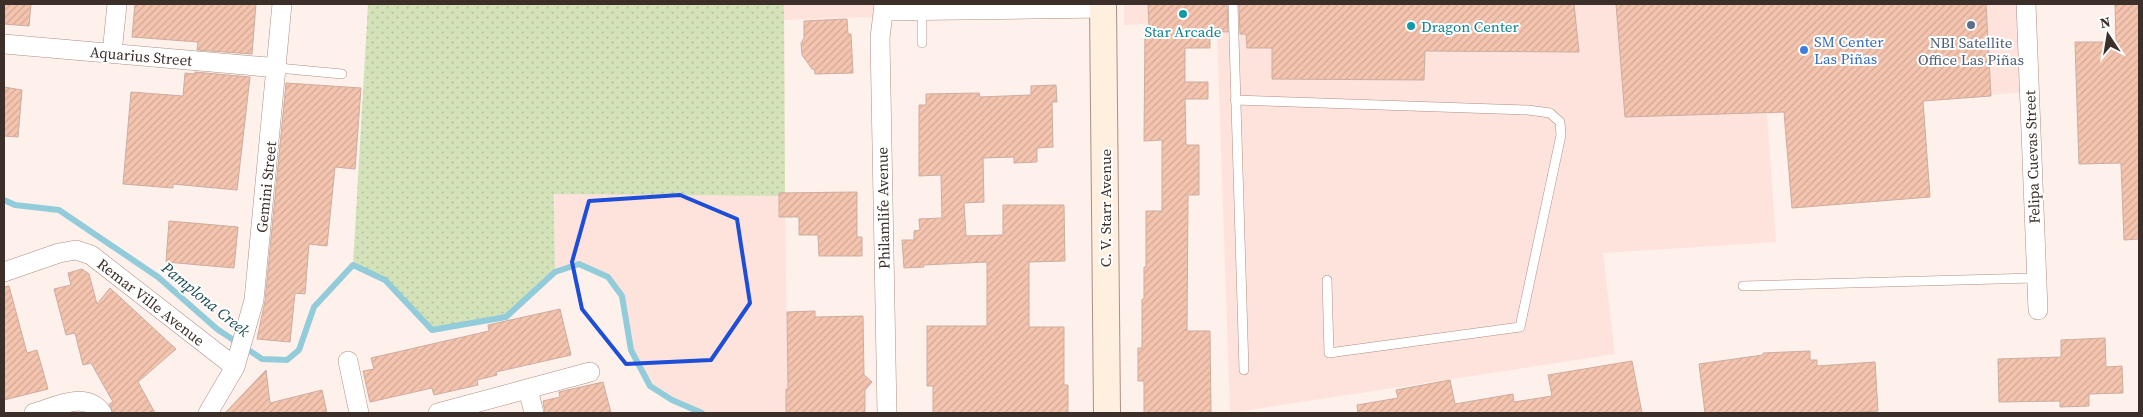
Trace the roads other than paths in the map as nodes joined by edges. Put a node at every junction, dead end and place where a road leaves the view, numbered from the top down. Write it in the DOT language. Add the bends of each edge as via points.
graph roads {
  1 [pos="117,4"];
  2 [pos="282,4"];
  3 [pos="1233,4"];
  4 [pos="2026,4"];
  5 [pos="1103,6"];
  6 [pos="884,8"];
  7 [pos="922,10"];
  8 [pos="922,43"];
  9 [pos="4,44"];
  10 [pos="112,53"];
  11 [pos="278,68"];
  12 [pos="342,74"];
  13 [pos="1235,100"];
  14 [pos="4,272"];
  15 [pos="2036,278"];
  16 [pos="1327,280"];
  17 [pos="1744,286"];
  18 [pos="2038,310"];
  19 [pos="237,360"];
  20 [pos="348,361"];
  21 [pos="1244,370"];
  22 [pos="590,372"];
  23 [pos="528,389"];
  24 [pos="34,413"];
  25 [pos="102,413"];
  26 [pos="208,413"];
  27 [pos="359,413"];
  28 [pos="438,413"];
  29 [pos="534,413"];
  30 [pos="887,413"];
  31 [pos="1107,413"];
  1 -- 10 [label="street"];
  2 -- 11 [label="street, Gemini Street"];
  3 -- 13 [label="lane"];
  4 -- 15 [label="street, Felipa Cuevas Street"];
  5 -- 7 [label="street"];
  5 -- 31 [label="main road, C. V. Starr Avenue"];
  6 -- 7 [label="street"];
  6 -- 30 [label="street, Philamlife Avenue" via="880,38"];
  7 -- 8 [label="lane"];
  9 -- 10 [label="street, Aquarius Street"];
  10 -- 11 [label="street, Aquarius Street"];
  11 -- 12 [label="lane"];
  11 -- 19 [label="street, Gemini Street" via="254,300"];
  13 -- 16 [label="lane" via="1528,110 1550,113 1560,122 1561,135 1520,327 1329,353"];
  13 -- 21 [label="lane"];
  14 -- 19 [label="street, Remar Ville Avenue" via="68,251 91,255"];
  15 -- 17 [label="lane"];
  15 -- 18 [label="street, Felipa Cuevas Street"];
  19 -- 26 [label="street, Gemini Street"];
  20 -- 27 [label="street"];
  22 -- 23 [label="street"];
  23 -- 28 [label="street"];
  23 -- 29 [label="street"];
  24 -- 25 [label="street" via="79,400 92,402"];
}
